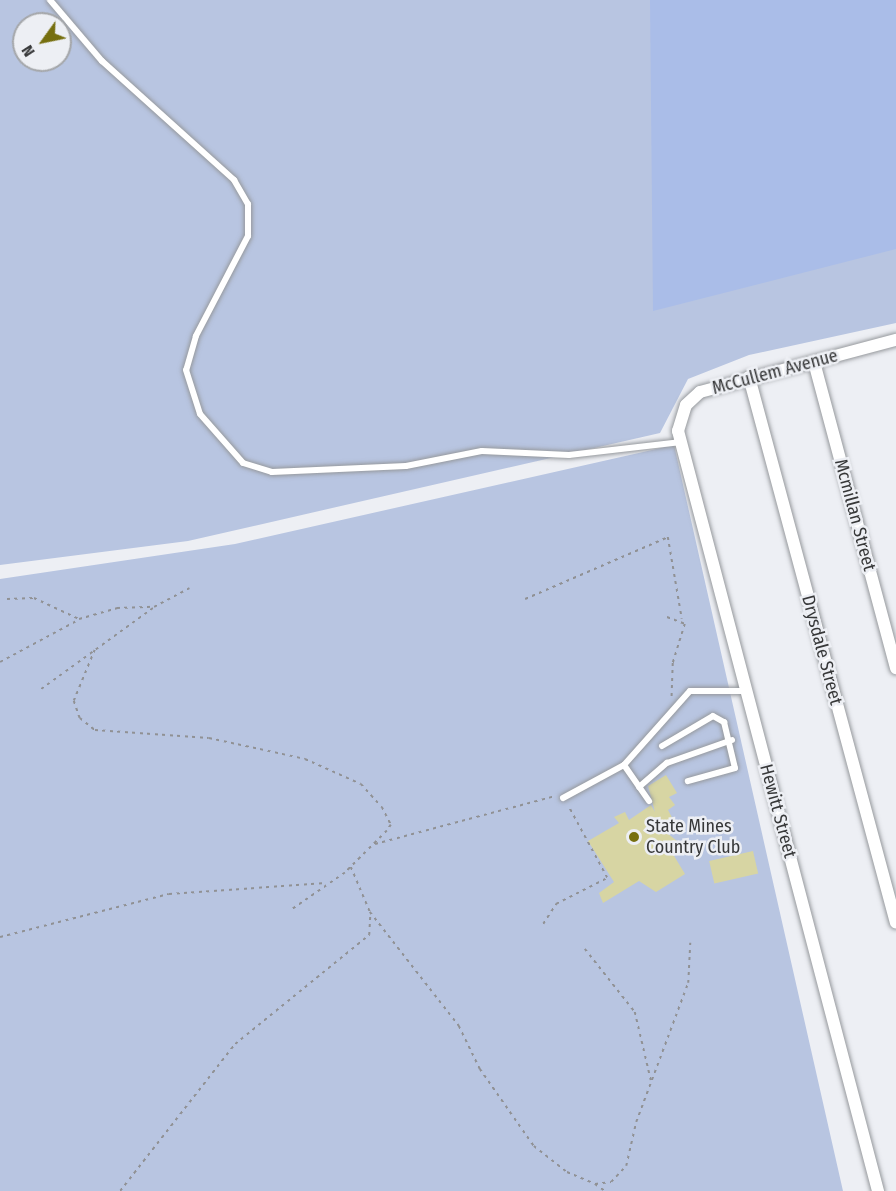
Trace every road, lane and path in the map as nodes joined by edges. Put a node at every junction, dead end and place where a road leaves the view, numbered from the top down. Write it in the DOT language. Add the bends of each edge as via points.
graph roads {
  1 [pos="50,0"];
  2 [pos="896,340"];
  3 [pos="814,362"];
  4 [pos="749,377"];
  5 [pos="679,436"];
  6 [pos="189,588"];
  7 [pos="7,599"];
  8 [pos="525,599"];
  9 [pos="154,607"];
  10 [pos="667,617"];
  11 [pos="79,619"];
  12 [pos="682,619"];
  13 [pos="95,650"];
  14 [pos="0,662"];
  15 [pos="896,668"];
  16 [pos="41,689"];
  17 [pos="746,692"];
  18 [pos="672,709"];
  19 [pos="732,740"];
  20 [pos="662,746"];
  21 [pos="624,765"];
  22 [pos="688,781"];
  23 [pos="639,787"];
  24 [pos="563,798"];
  25 [pos="649,801"];
  26 [pos="374,844"];
  27 [pos="351,867"];
  28 [pos="326,883"];
  29 [pos="290,911"];
  30 [pos="370,912"];
  31 [pos="896,923"];
  32 [pos="543,924"];
  33 [pos="0,937"];
  34 [pos="690,942"];
  35 [pos="585,950"];
  36 [pos="651,1081"];
  37 [pos="595,1184"];
  38 [pos="876,1189"];
  39 [pos="120,1191"];
  40 [pos="605,1191"];
  1 -- 5 [label="lane" via="102,61 234,180 248,204 249,236 196,336 186,370 200,414 243,463 272,472 405,466 483,451 569,455"];
  2 -- 3 [label="street, McCullem Avenue"];
  3 -- 4 [label="street, McCullem Avenue"];
  3 -- 15 [label="street, Mcmillan Street"];
  4 -- 5 [label="street, McCullem Avenue" via="691,398"];
  4 -- 31 [label="street, Drysdale Street"];
  5 -- 17 [label="street, Hewitt Street"];
  6 -- 9 [label="path"];
  7 -- 11 [label="path" via="34,598"];
  8 -- 12 [label="path" via="668,537"];
  9 -- 11 [label="path" via="117,608"];
  9 -- 13 [label="path"];
  10 -- 12 [label="path"];
  11 -- 14 [label="path"];
  12 -- 18 [label="path" via="683,636 673,663"];
  13 -- 16 [label="path"];
  13 -- 26 [label="path" via="74,701 86,725 120,735 209,738 305,759 344,774 370,792 389,819 391,825"];
  17 -- 18 [label="lane" via="690,691"];
  17 -- 38 [label="street, Hewitt Street"];
  18 -- 21 [label="lane"];
  19 -- 20 [label="lane" via="724,722 713,716"];
  19 -- 22 [label="lane" via="735,768"];
  19 -- 23 [label="lane" via="667,763"];
  21 -- 23 [label="lane"];
  21 -- 24 [label="lane"];
  23 -- 25 [label="lane"];
  24 -- 26 [label="path"];
  24 -- 32 [label="path" via="607,878 556,903"];
  26 -- 27 [label="path"];
  27 -- 28 [label="path"];
  27 -- 30 [label="path"];
  28 -- 29 [label="path"];
  28 -- 33 [label="path" via="169,894"];
  30 -- 37 [label="path" via="459,1026 480,1069 534,1146 567,1172"];
  30 -- 39 [label="path" via="369,935 235,1044"];
  34 -- 36 [label="path" via="688,983"];
  35 -- 36 [label="path" via="635,1012"];
  36 -- 37 [label="path" via="622,1173 611,1182"];
  37 -- 40 [label="path"];
}
